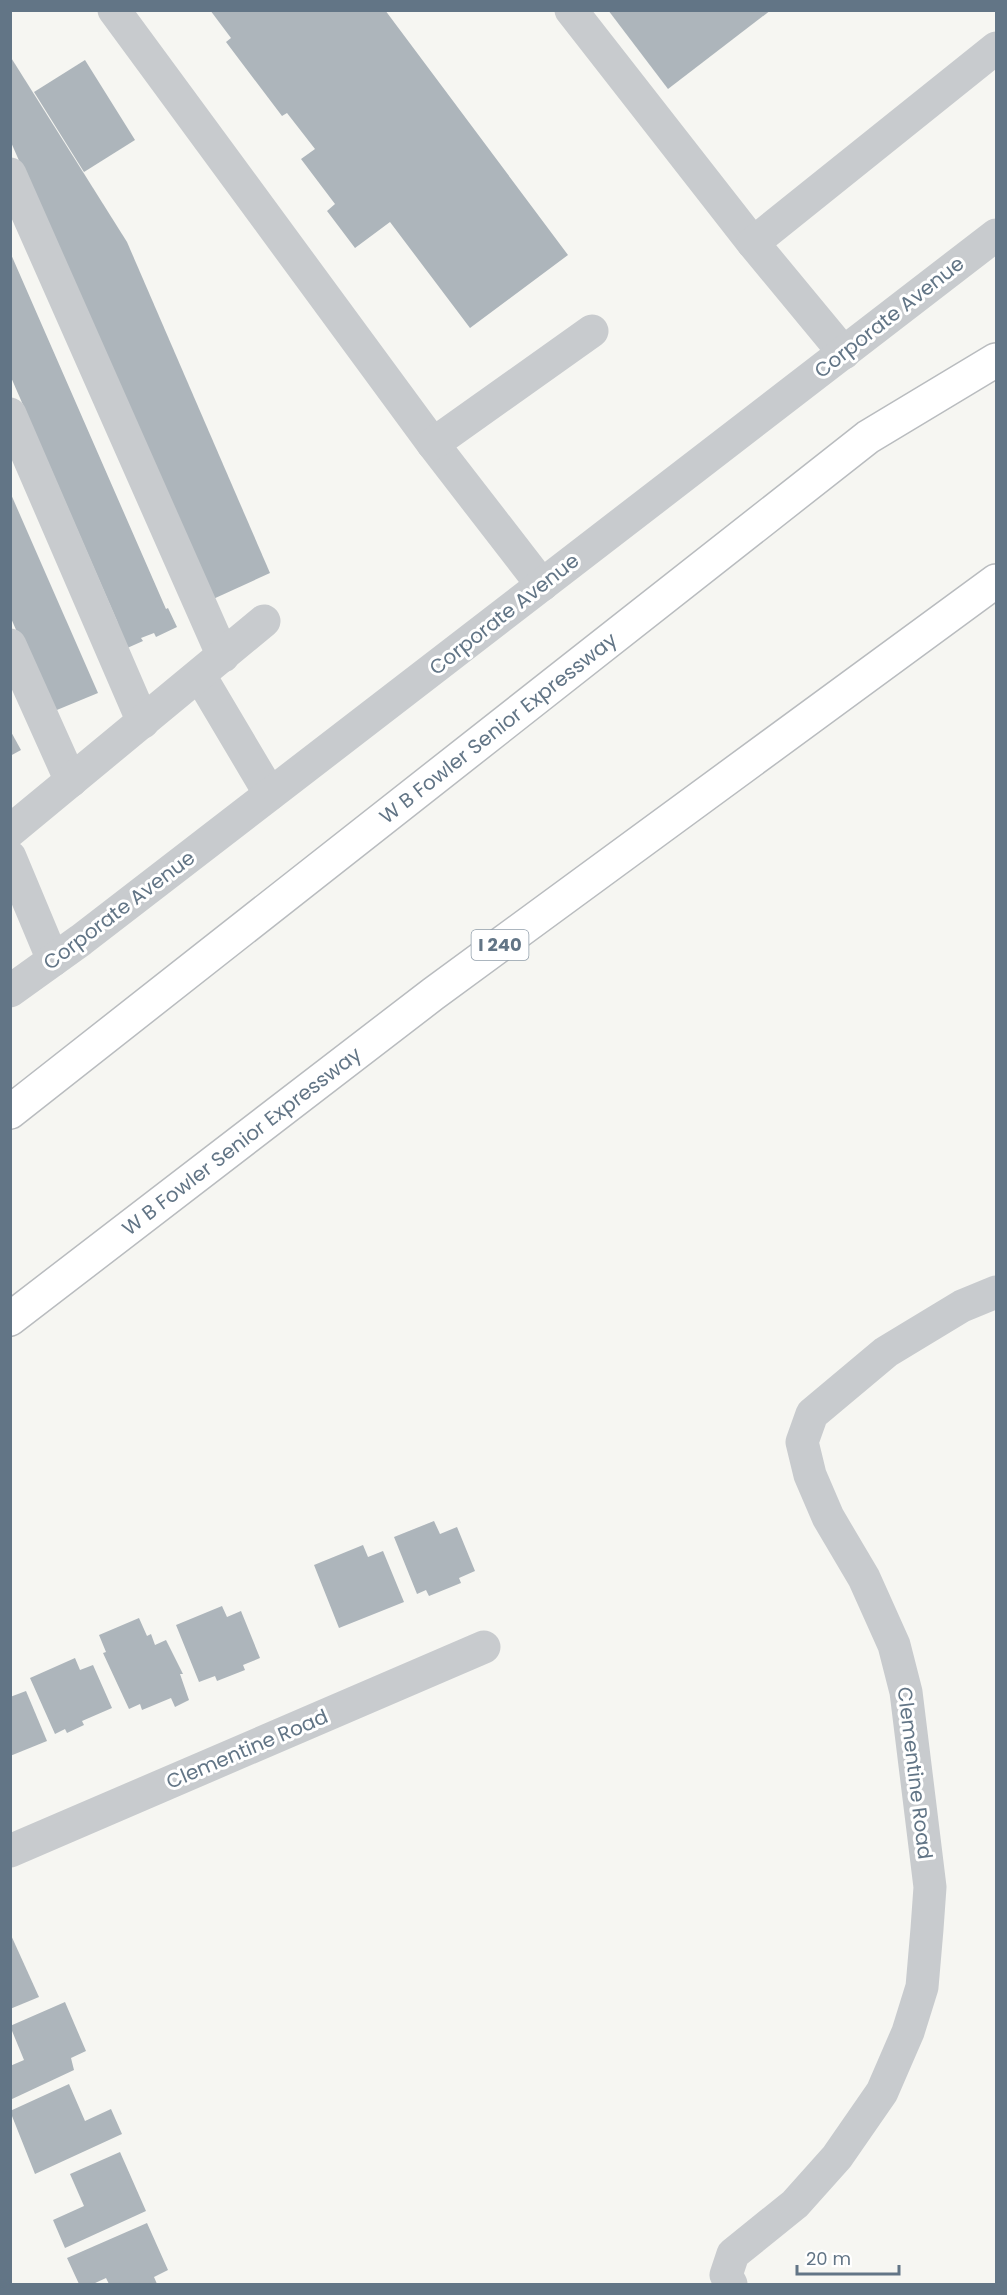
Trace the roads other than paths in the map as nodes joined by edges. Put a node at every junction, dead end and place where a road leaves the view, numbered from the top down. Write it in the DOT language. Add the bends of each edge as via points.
graph roads {
  1 [pos="114,10"];
  2 [pos="571,10"];
  3 [pos="996,48"];
  4 [pos="10,174"];
  5 [pos="996,235"];
  6 [pos="753,243"];
  7 [pos="592,331"];
  8 [pos="996,340"];
  9 [pos="844,353"];
  10 [pos="996,360"];
  11 [pos="10,414"];
  12 [pos="868,437"];
  13 [pos="433,444"];
  14 [pos="996,581"];
  15 [pos="542,585"];
  16 [pos="264,621"];
  17 [pos="10,645"];
  18 [pos="211,666"];
  19 [pos="143,722"];
  20 [pos="71,781"];
  21 [pos="270,794"];
  22 [pos="10,831"];
  23 [pos="10,857"];
  24 [pos="52,960"];
  25 [pos="10,991"];
  26 [pos="10,1112"];
  27 [pos="996,1292"];
  28 [pos="10,1319"];
  29 [pos="484,1647"];
  30 [pos="10,1851"];
  31 [pos="728,2280"];
  1 -- 13 [label="street"];
  2 -- 6 [label="street"];
  3 -- 6 [label="street"];
  4 -- 18 [label="street"];
  5 -- 9 [label="street, Corporate Avenue"];
  6 -- 9 [label="street"];
  7 -- 13 [label="street"];
  8 -- 12 [label="highway"];
  9 -- 15 [label="street, Corporate Avenue"];
  10 -- 12 [label="highway, W B Fowler Senior Expressway"];
  11 -- 19 [label="street"];
  12 -- 26 [label="highway, W B Fowler Senior Expressway"];
  13 -- 15 [label="street"];
  14 -- 28 [label="highway, W B Fowler Senior Expressway / I 240" via="433,994"];
  15 -- 21 [label="street, Corporate Avenue"];
  16 -- 18 [label="street"];
  17 -- 20 [label="street"];
  18 -- 19 [label="street"];
  18 -- 21 [label="street"];
  19 -- 20 [label="street"];
  20 -- 22 [label="street"];
  21 -- 24 [label="street, Corporate Avenue"];
  23 -- 24 [label="street"];
  24 -- 25 [label="street, Corporate Avenue"];
  27 -- 31 [label="street, Clementine Road" via="962,1306 886,1352 812,1414 802,1442 810,1475 828,1517 864,1578 894,1645 904,1683 916,1752 930,1887 922,1987 882,2092 837,2157 795,2204 733,2254"];
  29 -- 30 [label="street, Clementine Road"];
}
